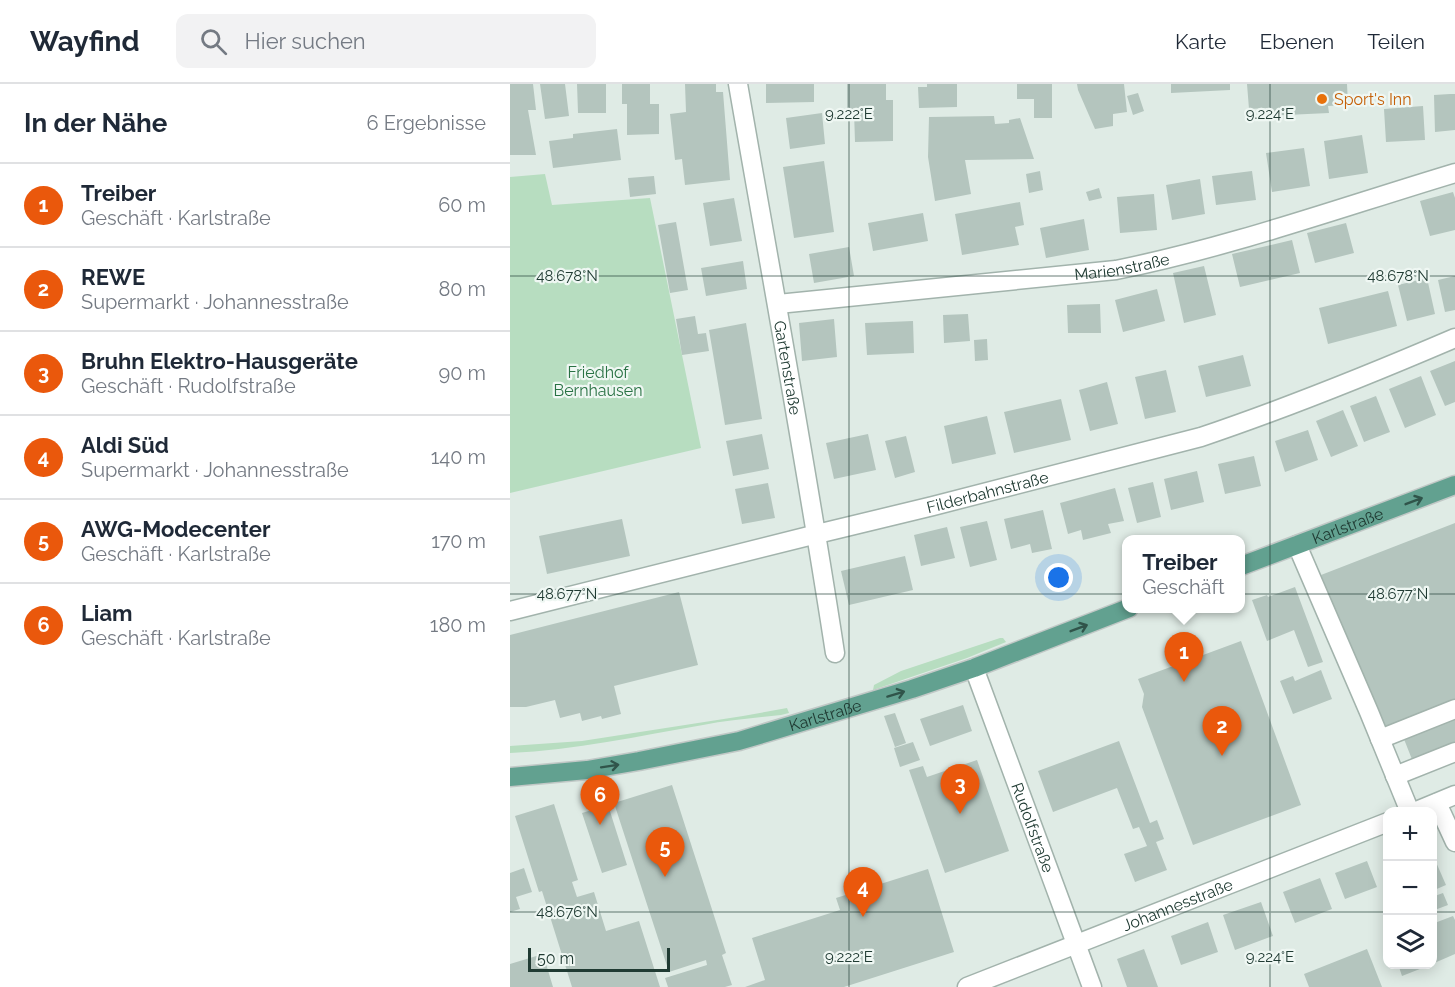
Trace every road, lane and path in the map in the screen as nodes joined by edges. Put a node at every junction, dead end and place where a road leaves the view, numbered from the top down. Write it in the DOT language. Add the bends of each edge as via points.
graph roads {
  1 [pos="738,84"];
  2 [pos="1455,172"];
  3 [pos="778,304"];
  4 [pos="1455,338"];
  5 [pos="1455,485"];
  6 [pos="817,534"];
  7 [pos="1297,545"];
  8 [pos="1245,564"];
  9 [pos="510,611"];
  10 [pos="1122,612"];
  11 [pos="835,653"];
  12 [pos="974,668"];
  13 [pos="1455,709"];
  14 [pos="1380,739"];
  15 [pos="1455,752"];
  16 [pos="1395,776"];
  17 [pos="510,777"];
  18 [pos="1455,795"];
  19 [pos="1437,803"];
  20 [pos="1410,807"];
  21 [pos="1426,807"];
  22 [pos="1383,824"];
  23 [pos="1455,842"];
  24 [pos="1076,945"];
  25 [pos="967,987"];
  26 [pos="1092,987"];
  1 -- 3 [label="street, Gartenstraße"];
  2 -- 3 [label="street, Marienstraße" via="1158,262 1116,270"];
  3 -- 6 [label="street, Gartenstraße"];
  4 -- 6 [label="street, Filderbahnstraße" via="1342,385 1201,436"];
  7 -- 5 [label="main road, Karlstraße, one-way"];
  6 -- 9 [label="street, Filderbahnstraße"];
  6 -- 11 [label="street, Gartenstraße"];
  7 -- 8 [label="main road, Karlstraße"];
  7 -- 14 [label="street"];
  12 -- 10 [label="main road, Karlstraße, one-way"];
  17 -- 12 [label="main road, Karlstraße, one-way" via="586,770 739,741"];
  12 -- 24 [label="street, Rudolfstraße"];
  13 -- 14 [label="street"];
  14 -- 16 [label="street"];
  15 -- 16 [label="street"];
  16 -- 20 [label="street"];
  18 -- 19 [label="street"];
  19 -- 21 [label="street"];
  19 -- 23 [label="street"];
  22 -- 24 [label="street, Johannesstraße"];
  24 -- 25 [label="street, Johannesstraße"];
  24 -- 26 [label="street, Rudolfstraße"];
}
